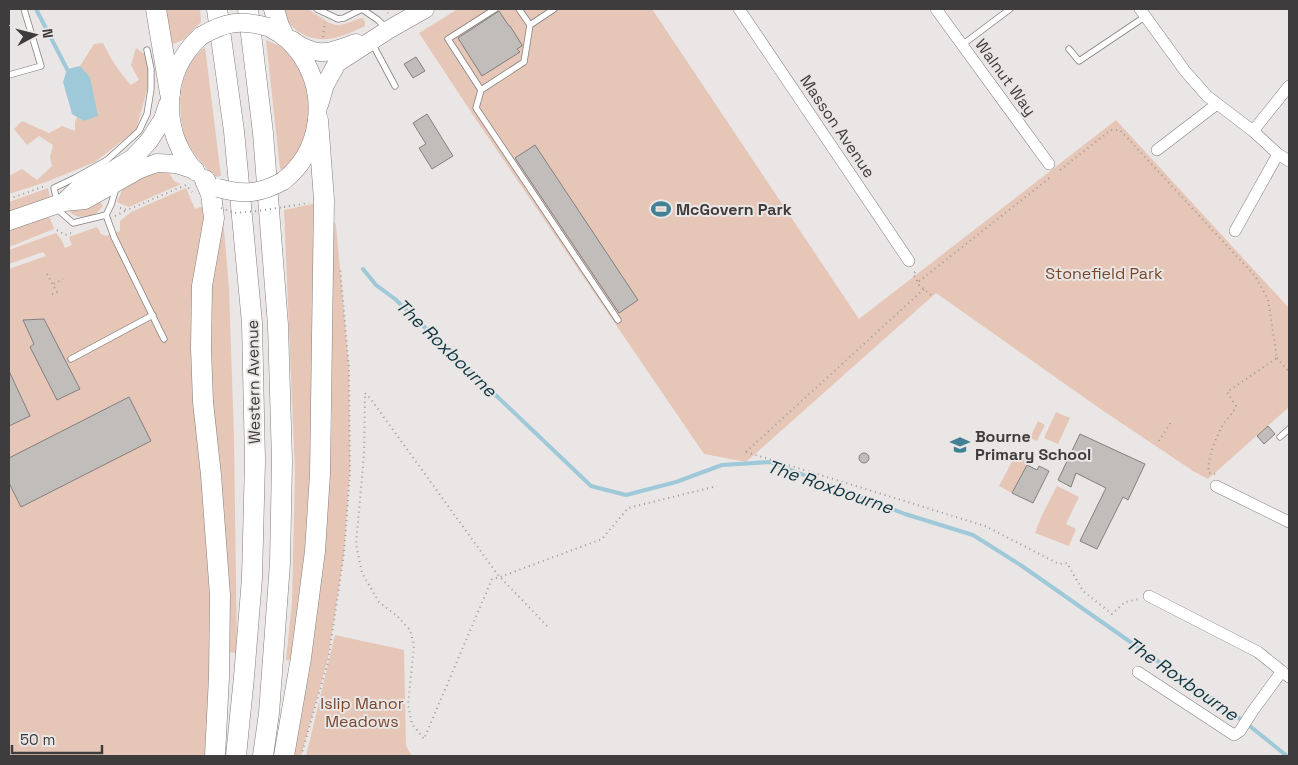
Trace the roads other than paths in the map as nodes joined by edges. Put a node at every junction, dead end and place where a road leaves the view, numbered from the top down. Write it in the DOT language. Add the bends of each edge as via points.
graph roads {
  1 [pos="24,9"];
  2 [pos="156,9"];
  3 [pos="217,9"];
  4 [pos="248,9"];
  5 [pos="317,9"];
  6 [pos="362,9"];
  7 [pos="425,9"];
  8 [pos="494,9"];
  9 [pos="519,9"];
  10 [pos="554,9"];
  11 [pos="739,9"];
  12 [pos="936,9"];
  13 [pos="1010,9"];
  14 [pos="1143,12"];
  15 [pos="389,23"];
  16 [pos="530,25"];
  17 [pos="278,27"];
  18 [pos="371,41"];
  19 [pos="962,45"];
  20 [pos="1069,49"];
  21 [pos="147,50"];
  22 [pos="9,75"];
  23 [pos="395,86"];
  24 [pos="1289,86"];
  25 [pos="481,90"];
  26 [pos="170,96"];
  27 [pos="1217,104"];
  28 [pos="318,114"];
  29 [pos="1252,131"];
  30 [pos="1157,150"];
  31 [pos="1278,154"];
  32 [pos="1289,161"];
  33 [pos="1049,164"];
  34 [pos="117,183"];
  35 [pos="202,183"];
  36 [pos="58,204"];
  37 [pos="106,215"];
  38 [pos="9,221"];
  39 [pos="1235,231"];
  40 [pos="913,265"];
  41 [pos="153,316"];
  42 [pos="618,320"];
  43 [pos="164,339"];
  44 [pos="71,359"];
  45 [pos="1289,429"];
  46 [pos="1280,437"];
  47 [pos="1216,486"];
  48 [pos="1289,522"];
  49 [pos="1149,596"];
  50 [pos="1138,672"];
  51 [pos="1286,674"];
  52 [pos="215,756"];
  53 [pos="236,756"];
  54 [pos="263,756"];
  55 [pos="284,756"];
  1 -- 22 [label="lane" via="41,66"];
  2 -- 26 [label="highway"];
  3 -- 53 [label="highway, Western Avenue" via="234,131 252,323 255,461 252,578"];
  4 -- 54 [label="highway, Western Avenue" via="263,132 278,325 282,461 280,563"];
  5 -- 6 [label="lane" via="338,19"];
  6 -- 15 [label="lane"];
  7 -- 15 [label="main road"];
  8 -- 25 [label="lane" via="448,39"];
  9 -- 16 [label="lane"];
  10 -- 16 [label="lane"];
  11 -- 40 [label="street, Masson Avenue"];
  12 -- 19 [label="street, Walnut Way"];
  13 -- 19 [label="lane"];
  14 -- 20 [label="lane" via="1079,62"];
  14 -- 27 [label="street" via="1185,70"];
  15 -- 17 [label="main road" via="339,50 321,53 308,50"];
  15 -- 18 [label="main road"];
  16 -- 25 [label="lane" via="524,62"];
  17 -- 26 [label="main road, bridge" via="232,23 201,36 186,51"];
  17 -- 28 [label="main road" via="311,75"];
  18 -- 23 [label="lane"];
  18 -- 28 [label="main road" via="337,63 325,85"];
  19 -- 33 [label="street, Walnut Way"];
  21 -- 36 [label="lane" via="151,69 150,89 147,114 139,131 107,160 54,188"];
  24 -- 29 [label="street"];
  25 -- 42 [label="lane" via="476,108"];
  26 -- 35 [label="main road" via="174,137"];
  26 -- 36 [label="main road" via="163,119 133,158 80,187"];
  27 -- 29 [label="street"];
  27 -- 30 [label="street"];
  28 -- 35 [label="main road, bridge" via="304,157 283,181 246,193"];
  28 -- 55 [label="highway" via="324,200 320,474 315,551"];
  29 -- 31 [label="street"];
  31 -- 32 [label="street"];
  31 -- 39 [label="street"];
  34 -- 35 [label="main road" via="157,163 176,164"];
  34 -- 36 [label="main road" via="85,200"];
  34 -- 37 [label="lane"];
  35 -- 52 [label="highway" via="211,194 214,207 202,286 201,348 220,595"];
  36 -- 37 [label="lane" via="73,223"];
  36 -- 38 [label="main road"];
  37 -- 41 [label="lane"];
  41 -- 43 [label="lane"];
  41 -- 44 [label="lane"];
  45 -- 46 [label="lane"];
  47 -- 48 [label="street"];
  49 -- 51 [label="street" via="1258,652"];
  50 -- 51 [label="street" via="1234,735"];
}
